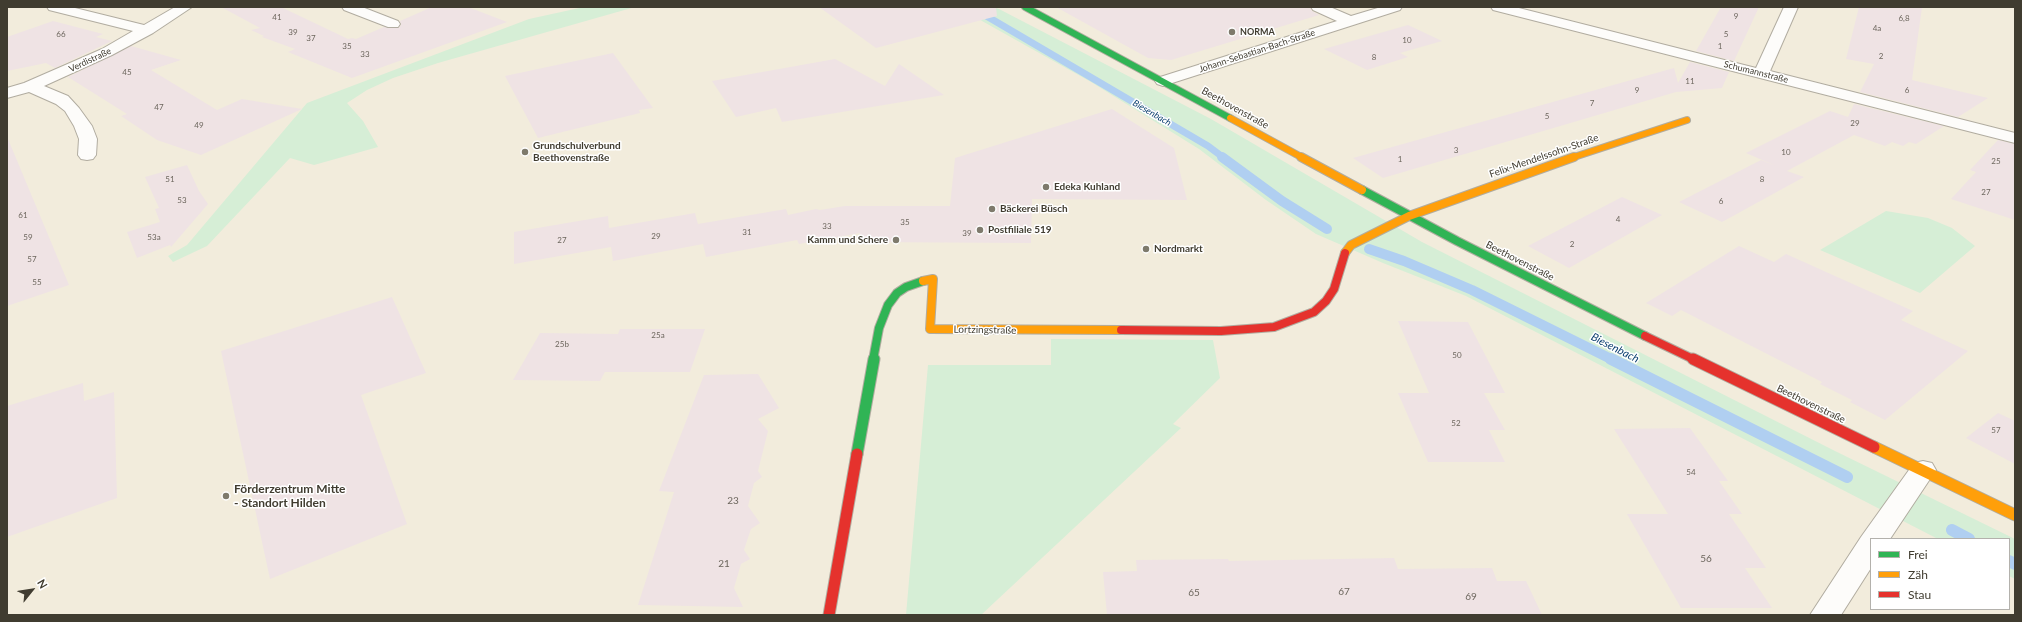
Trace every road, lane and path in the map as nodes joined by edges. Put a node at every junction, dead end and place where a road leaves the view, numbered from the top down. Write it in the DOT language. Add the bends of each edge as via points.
graph roads {
  1 [pos="54,7"];
  2 [pos="185,7"];
  3 [pos="349,7"];
  4 [pos="1025,7"];
  5 [pos="1318,7"];
  6 [pos="1395,7"];
  7 [pos="1498,7"];
  8 [pos="1791,7"];
  9 [pos="1350,21"];
  10 [pos="392,24"];
  11 [pos="148,30"];
  12 [pos="1761,73"];
  13 [pos="1163,81"];
  14 [pos="30,86"];
  15 [pos="7,94"];
  16 [pos="1687,120"];
  17 [pos="2015,138"];
  18 [pos="87,155"];
  19 [pos="1409,216"];
  20 [pos="1922,470"];
  21 [pos="2015,515"];
  22 [pos="1876,538"];
  23 [pos="1870,547"];
  24 [pos="829,615"];
  25 [pos="1826,615"];
  1 -- 11 [label="street"];
  2 -- 11 [label="street, Verdistraße"];
  3 -- 10 [label="street"];
  4 -- 13 [label="street, Beethovenstraße"];
  5 -- 9 [label="street"];
  6 -- 9 [label="street, Johann-Sebastian-Bach-Straße"];
  7 -- 12 [label="street, Schumannstraße"];
  8 -- 12 [label="street"];
  9 -- 13 [label="street, Johann-Sebastian-Bach-Straße"];
  11 -- 14 [label="street, Verdistraße" via="107,52"];
  12 -- 17 [label="street, Schumannstraße"];
  13 -- 19 [label="street, Beethovenstraße"];
  14 -- 15 [label="street, Verdistraße"];
  14 -- 18 [label="street" via="62,100 72,108 88,139"];
  16 -- 19 [label="street, Felix-Mendelssohn-Straße" via="1560,161"];
  19 -- 20 [label="street, Beethovenstraße" via="1647,337"];
  19 -- 24 [label="street, Lortzingstraße" via="1351,245 1341,262 1334,289 1326,301 1314,312 1274,327 1251,330 930,329 934,279 918,282 897,293 888,305 879,328"];
  20 -- 21 [label="street, Beethovenstraße"];
  20 -- 22 [label="street"];
  23 -- 25 [label="street"];
}
